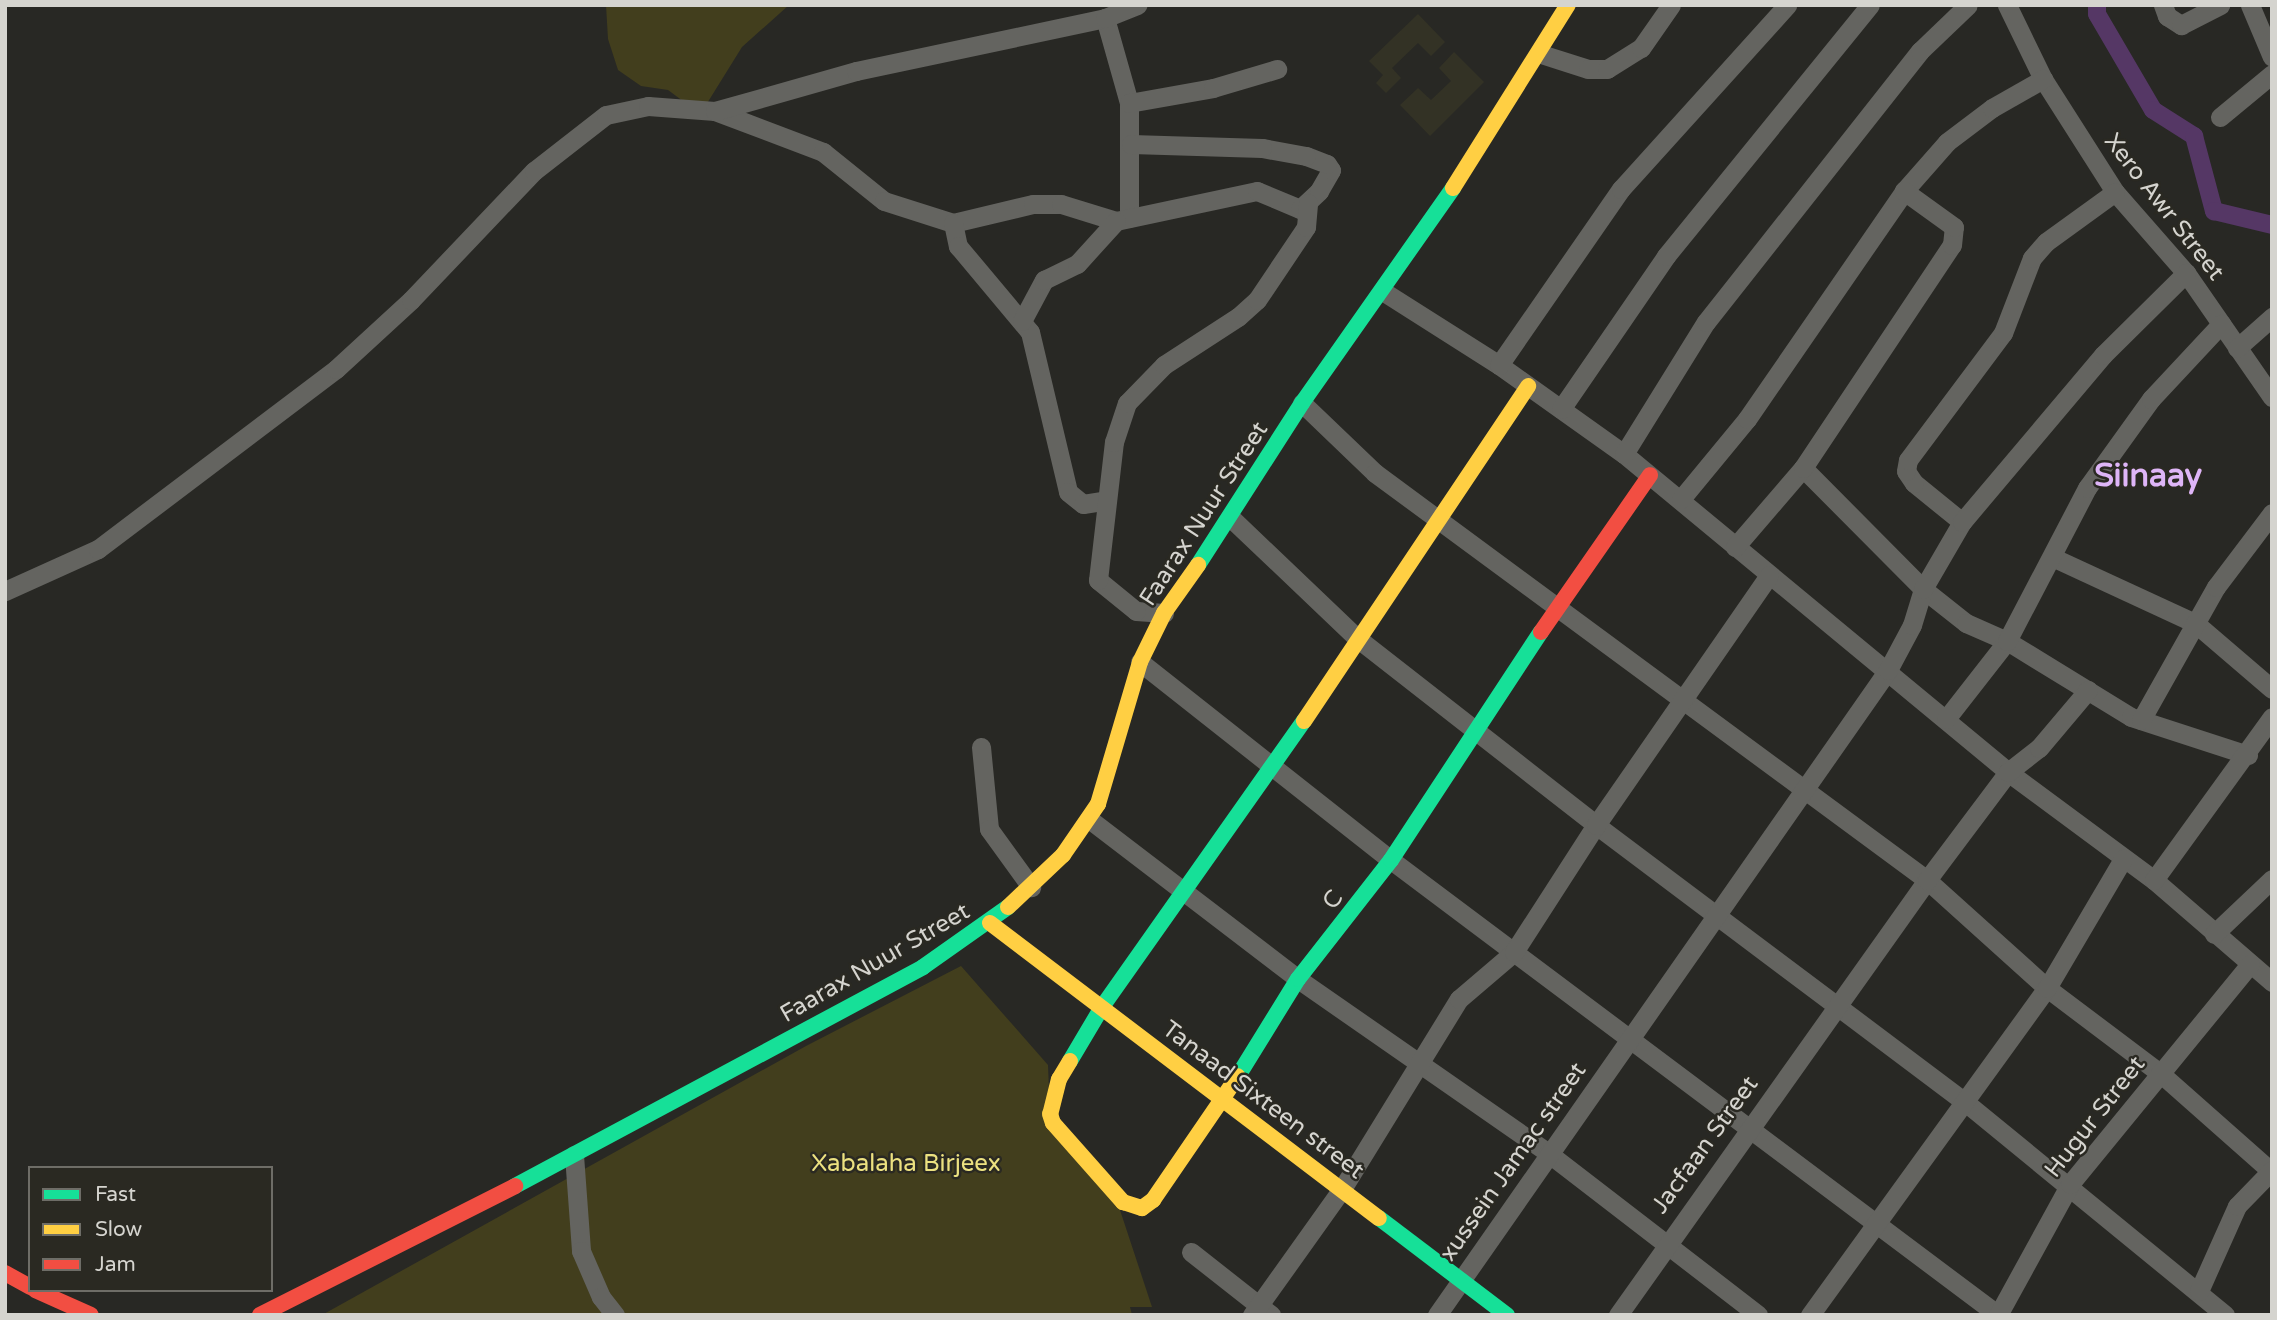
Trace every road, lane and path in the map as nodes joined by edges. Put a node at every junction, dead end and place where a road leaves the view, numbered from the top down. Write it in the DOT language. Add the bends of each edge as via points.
graph roads {
  1 [pos="1568,5"];
  2 [pos="1671,5"];
  3 [pos="1787,5"];
  4 [pos="1870,5"];
  5 [pos="1968,5"];
  6 [pos="2007,5"];
  7 [pos="2163,5"];
  8 [pos="2220,5"];
  9 [pos="2250,5"];
  10 [pos="1128,7"];
  11 [pos="1105,18"];
  12 [pos="1541,54"];
  13 [pos="2272,57"];
  14 [pos="1277,69"];
  15 [pos="2272,74"];
  16 [pos="2043,79"];
  17 [pos="1129,103"];
  18 [pos="715,111"];
  19 [pos="2220,117"];
  20 [pos="1131,144"];
  21 [pos="1905,191"];
  22 [pos="2115,192"];
  23 [pos="1308,203"];
  24 [pos="1123,220"];
  25 [pos="953,223"];
  26 [pos="2186,273"];
  27 [pos="1384,292"];
  28 [pos="2272,317"];
  29 [pos="1022,321"];
  30 [pos="2221,324"];
  31 [pos="2236,348"];
  32 [pos="1499,365"];
  33 [pos="1528,386"];
  34 [pos="2272,397"];
  35 [pos="1302,403"];
  36 [pos="1561,409"];
  37 [pos="1624,454"];
  38 [pos="1803,468"];
  39 [pos="1650,475"];
  40 [pos="1681,499"];
  41 [pos="1107,500"];
  42 [pos="2272,513"];
  43 [pos="1232,519"];
  44 [pos="1440,519"];
  45 [pos="1962,522"];
  46 [pos="1735,547"];
  47 [pos="2052,557"];
  48 [pos="1769,575"];
  49 [pos="1923,589"];
  50 [pos="5,591"];
  51 [pos="1561,610"];
  52 [pos="1164,613"];
  53 [pos="2195,623"];
  54 [pos="1357,638"];
  55 [pos="2007,641"];
  56 [pos="1140,662"];
  57 [pos="1888,670"];
  58 [pos="2272,689"];
  59 [pos="2088,690"];
  60 [pos="1684,701"];
  61 [pos="2272,717"];
  62 [pos="1946,719"];
  63 [pos="2141,720"];
  64 [pos="1475,727"];
  65 [pos="981,747"];
  66 [pos="2248,755"];
  67 [pos="1272,768"];
  68 [pos="2008,772"];
  69 [pos="1804,792"];
  70 [pos="1089,819"];
  71 [pos="1596,825"];
  72 [pos="2123,859"];
  73 [pos="1391,860"];
  74 [pos="2272,879"];
  75 [pos="1927,880"];
  76 [pos="2154,880"];
  77 [pos="1031,887"];
  78 [pos="1184,891"];
  79 [pos="1714,914"];
  80 [pos="990,923"];
  81 [pos="2214,934"];
  82 [pos="1514,952"];
  83 [pos="2250,964"];
  84 [pos="1298,979"];
  85 [pos="2272,982"];
  86 [pos="2047,988"];
  87 [pos="1102,1007"];
  88 [pos="1835,1007"];
  89 [pos="1632,1038"];
  90 [pos="1418,1066"];
  91 [pos="2160,1073"];
  92 [pos="1224,1098"];
  93 [pos="1965,1102"];
  94 [pos="1746,1129"];
  95 [pos="1548,1153"];
  96 [pos="574,1155"];
  97 [pos="2271,1171"];
  98 [pos="2070,1184"];
  99 [pos="1342,1189"];
  100 [pos="1874,1222"];
  101 [pos="1665,1243"];
  102 [pos="1191,1252"];
  103 [pos="5,1273"];
  104 [pos="1460,1279"];
  105 [pos="28,1286"];
  106 [pos="2199,1291"];
  107 [pos="39,1292"];
  108 [pos="1261,1312"];
  109 [pos="91,1315"];
  110 [pos="260,1315"];
  111 [pos="615,1315"];
  112 [pos="1437,1315"];
  113 [pos="1507,1315"];
  114 [pos="1618,1315"];
  115 [pos="1758,1315"];
  116 [pos="1810,1315"];
  117 [pos="1998,1315"];
  118 [pos="2225,1315"];
  1 -- 12 [label="street, Faarax Nuur Street"];
  2 -- 12 [label="street" via="1641,48 1606,69 1588,69"];
  3 -- 32 [label="street" via="1622,190"];
  4 -- 36 [label="street" via="1666,256"];
  5 -- 37 [label="street" via="1920,51 1706,322"];
  6 -- 16 [label="street, Xero Awr Street"];
  7 -- 8 [label="street" via="2167,16 2181,25"];
  9 -- 13 [label="street"];
  10 -- 11 [label="street"];
  11 -- 17 [label="street"];
  11 -- 18 [label="street" via="856,71"];
  12 -- 27 [label="street, Faarax Nuur Street"];
  14 -- 17 [label="street" via="1213,88"];
  15 -- 19 [label="street"];
  16 -- 21 [label="street" via="1992,108 1947,142"];
  16 -- 22 [label="street, Xero Awr Street"];
  17 -- 20 [label="street"];
  18 -- 25 [label="street" via="823,152 884,201"];
  18 -- 50 [label="street" via="649,106 606,115 534,171 411,300 336,369 98,549"];
  20 -- 23 [label="street" via="1262,148 1327,164 1331,170"];
  20 -- 24 [label="street"];
  21 -- 38 [label="street" via="1954,227 1955,236"];
  21 -- 40 [label="street" via="1747,419"];
  22 -- 26 [label="street, Xero Awr Street"];
  22 -- 45 [label="street" via="2046,242 2032,258 2003,333 1908,460 1906,471 1914,483"];
  23 -- 24 [label="street" via="1300,209 1256,191"];
  23 -- 41 [label="street" via="1306,227 1257,300 1164,365 1127,403 1114,442"];
  24 -- 25 [label="street" via="1061,204 1033,204 1010,205"];
  24 -- 29 [label="street" via="1077,264 1044,280"];
  25 -- 29 [label="street" via="958,246"];
  26 -- 30 [label="street, Xero Awr Street"];
  26 -- 45 [label="street, xussein Jamac street" via="2103,355"];
  27 -- 32 [label="street"];
  27 -- 35 [label="street, Faarax Nuur Street"];
  28 -- 31 [label="street"];
  29 -- 41 [label="street" via="1030,332 1068,492 1083,504"];
  30 -- 31 [label="street, Xero Awr Street"];
  30 -- 47 [label="street" via="2151,399 2087,488"];
  31 -- 34 [label="street, Xero Awr Street"];
  32 -- 33 [label="street"];
  33 -- 36 [label="street"];
  33 -- 44 [label="street"];
  35 -- 43 [label="street, Faarax Nuur Street"];
  35 -- 44 [label="street" via="1375,473"];
  36 -- 37 [label="street"];
  37 -- 39 [label="street"];
  38 -- 46 [label="street"];
  38 -- 49 [label="street"];
  39 -- 40 [label="street"];
  39 -- 51 [label="street, C"];
  40 -- 46 [label="street"];
  41 -- 52 [label="street" via="1098,580 1136,611"];
  42 -- 53 [label="street"];
  43 -- 52 [label="street, Faarax Nuur Street"];
  43 -- 54 [label="street"];
  44 -- 51 [label="street"];
  44 -- 54 [label="street"];
  45 -- 49 [label="street, xussein Jamac street"];
  46 -- 48 [label="street"];
  47 -- 53 [label="street"];
  47 -- 55 [label="street"];
  48 -- 57 [label="street"];
  48 -- 60 [label="street"];
  49 -- 55 [label="street" via="1966,623"];
  49 -- 57 [label="street, xussein Jamac street" via="1912,625"];
  51 -- 60 [label="street"];
  51 -- 64 [label="street, C"];
  52 -- 56 [label="street, Faarax Nuur Street"];
  53 -- 58 [label="street"];
  53 -- 63 [label="street"];
  54 -- 64 [label="street"];
  54 -- 67 [label="street"];
  55 -- 59 [label="street"];
  55 -- 62 [label="street"];
  56 -- 67 [label="street"];
  56 -- 70 [label="street, Faarax Nuur Street"];
  57 -- 62 [label="street"];
  57 -- 69 [label="street, xussein Jamac street"];
  59 -- 63 [label="street"];
  59 -- 68 [label="street, Jacfaan Street" via="2039,748"];
  60 -- 69 [label="street"];
  60 -- 71 [label="street"];
  61 -- 66 [label="street"];
  62 -- 68 [label="street"];
  63 -- 66 [label="street"];
  64 -- 71 [label="street"];
  64 -- 73 [label="street, C"];
  65 -- 77 [label="street" via="989,830"];
  66 -- 76 [label="street"];
  67 -- 73 [label="street"];
  67 -- 78 [label="street"];
  68 -- 72 [label="street"];
  68 -- 75 [label="street, Jacfaan Street"];
  69 -- 75 [label="street"];
  69 -- 79 [label="street, xussein Jamac street"];
  70 -- 77 [label="street, Faarax Nuur Street"];
  70 -- 78 [label="street"];
  71 -- 79 [label="street"];
  71 -- 82 [label="street"];
  72 -- 76 [label="street"];
  72 -- 86 [label="street"];
  73 -- 82 [label="street"];
  73 -- 84 [label="street, C"];
  74 -- 81 [label="street"];
  75 -- 86 [label="street"];
  75 -- 88 [label="street, Jacfaan Street"];
  76 -- 81 [label="street"];
  77 -- 80 [label="street, Faarax Nuur Street"];
  78 -- 84 [label="street"];
  78 -- 87 [label="street"];
  79 -- 88 [label="street"];
  79 -- 89 [label="street, xussein Jamac street"];
  80 -- 87 [label="street, Tanaad Sixteen street"];
  80 -- 96 [label="street, Faarax Nuur Street" via="923,967"];
  81 -- 83 [label="street"];
  82 -- 89 [label="street"];
  82 -- 90 [label="street" via="1463,994"];
  83 -- 85 [label="street"];
  83 -- 91 [label="street, Hugur Street"];
  84 -- 90 [label="street"];
  84 -- 92 [label="street, C"];
  86 -- 91 [label="street"];
  86 -- 93 [label="street"];
  87 -- 92 [label="street, Tanaad Sixteen street"];
  87 -- 92 [label="street, C" via="1059,1079 1050,1114 1123,1202 1142,1208 1153,1200"];
  88 -- 93 [label="street"];
  88 -- 94 [label="street, Jacfaan Street"];
  89 -- 94 [label="street"];
  89 -- 95 [label="street, xussein Jamac street"];
  90 -- 95 [label="street"];
  90 -- 99 [label="street"];
  91 -- 97 [label="street"];
  91 -- 98 [label="street, Hugur Street"];
  92 -- 99 [label="street, Tanaad Sixteen street"];
  93 -- 98 [label="street"];
  93 -- 100 [label="street"];
  94 -- 100 [label="street"];
  94 -- 101 [label="street, Jacfaan Street"];
  95 -- 101 [label="street"];
  95 -- 104 [label="street, xussein Jamac street"];
  96 -- 110 [label="street, Faarax Nuur Street"];
  96 -- 111 [label="street" via="581,1251 601,1297"];
  97 -- 106 [label="street" via="2238,1206"];
  98 -- 106 [label="street"];
  98 -- 117 [label="street, Hugur Street"];
  99 -- 104 [label="street, Tanaad Sixteen street"];
  99 -- 108 [label="street"];
  100 -- 116 [label="street"];
  100 -- 117 [label="street"];
  101 -- 114 [label="street, Jacfaan Street"];
  101 -- 115 [label="street"];
  102 -- 108 [label="street"];
  103 -- 105 [label="street"];
  104 -- 112 [label="street, xussein Jamac street"];
  104 -- 113 [label="street, Tanaad Sixteen street"];
  106 -- 118 [label="street"];
  107 -- 109 [label="street"];
}
